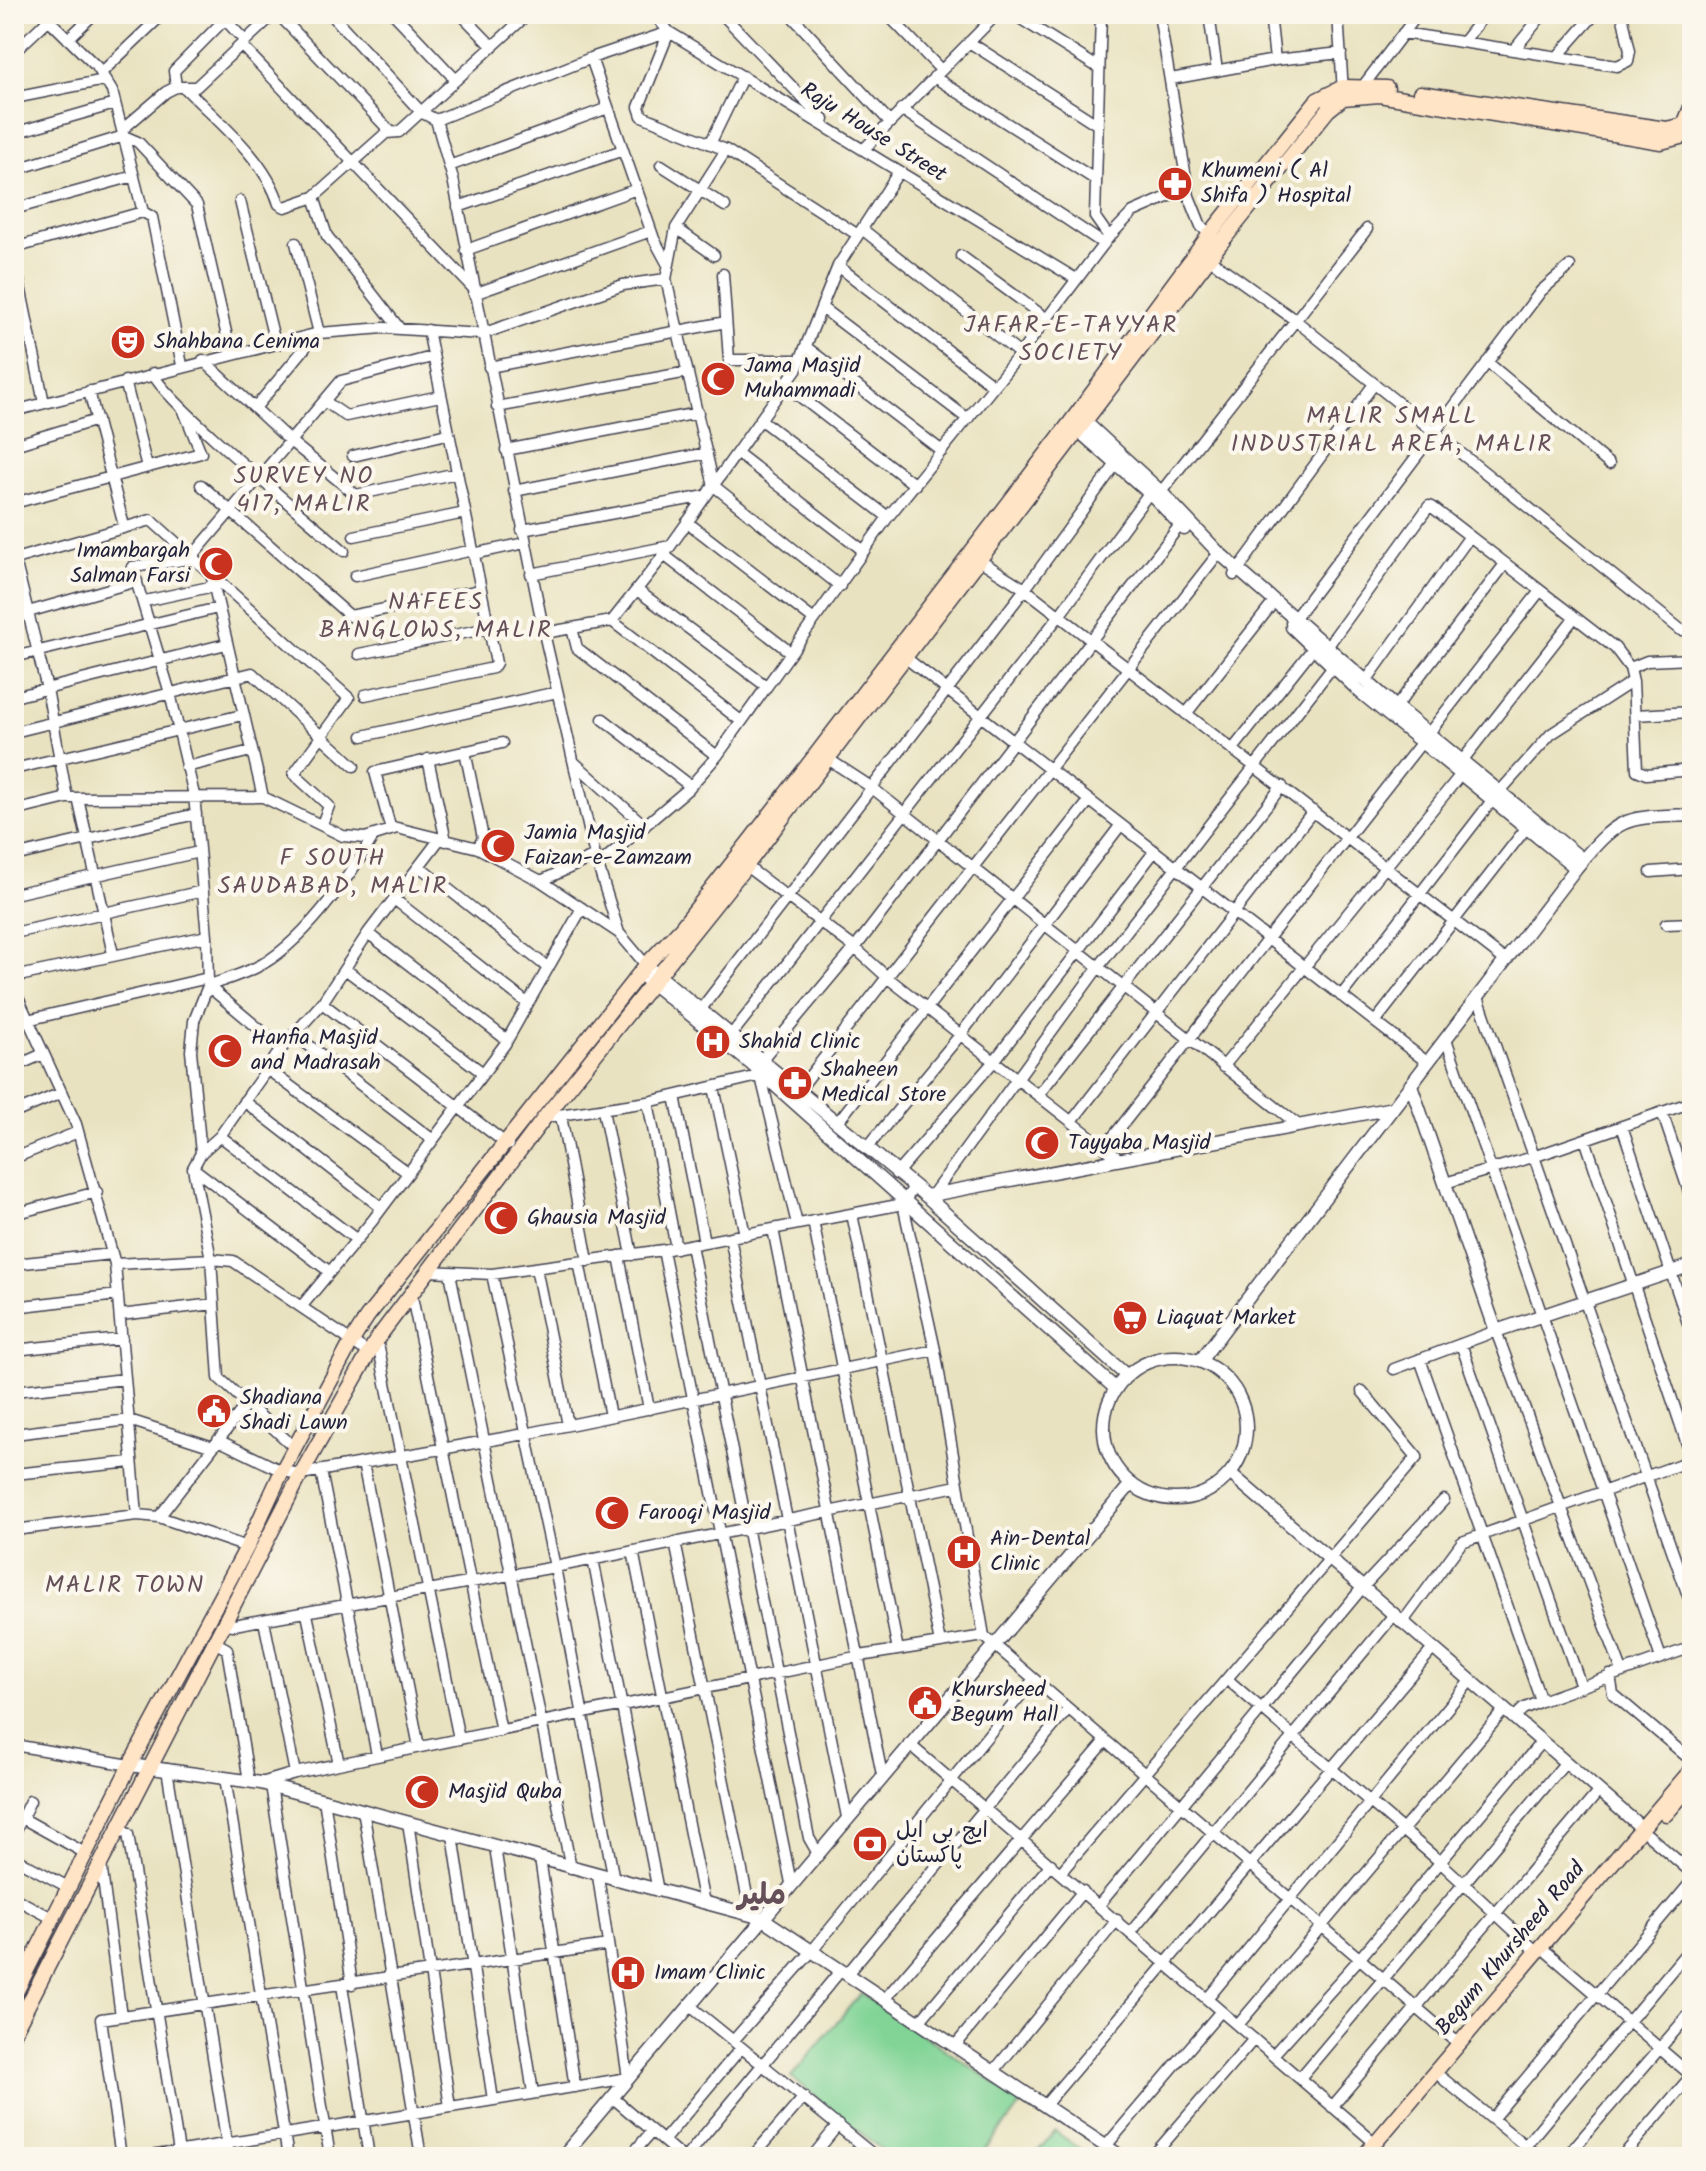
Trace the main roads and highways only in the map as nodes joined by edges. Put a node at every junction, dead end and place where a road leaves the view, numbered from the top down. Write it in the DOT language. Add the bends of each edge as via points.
graph roads {
  1 [pos="1686,14"];
  2 [pos="1692,38"];
  3 [pos="1343,93"];
  4 [pos="1692,105"];
  5 [pos="1692,134"];
  6 [pos="1215,239"];
  7 [pos="1078,423"];
  8 [pos="823,755"];
  9 [pos="648,974"];
  10 [pos="1692,1769"];
  11 [pos="1692,1784"];
  12 [pos="1645,1832"];
  13 [pos="14,1996"];
  14 [pos="1503,2000"];
  15 [pos="14,2032"];
  16 [pos="1369,2154"];
  1 -- 2 [label="main road"];
  3 -- 4 [label="main road" via="1363,86 1666,129 1684,125"];
  3 -- 5 [label="main road" via="1661,142"];
  3 -- 6 [label="main road"];
  6 -- 7 [label="main road" via="1197,251"];
  6 -- 7 [label="main road" via="1211,259"];
  7 -- 8 [label="main road"];
  8 -- 9 [label="main road"];
  8 -- 9 [label="main road" via="746,866"];
  9 -- 13 [label="main road" via="504,1142 352,1341"];
  9 -- 15 [label="main road" via="377,1339 301,1474"];
  10 -- 12 [label="main road, Begum Khursheed Road"];
  11 -- 12 [label="main road, Begum Khursheed Road"];
  12 -- 14 [label="main road, Begum Khursheed Road"];
  14 -- 16 [label="main road, Begum Khursheed Road" via="1459,2044"];
  14 -- 16 [label="main road, Begum Khursheed Road" via="1442,2078"];
}
